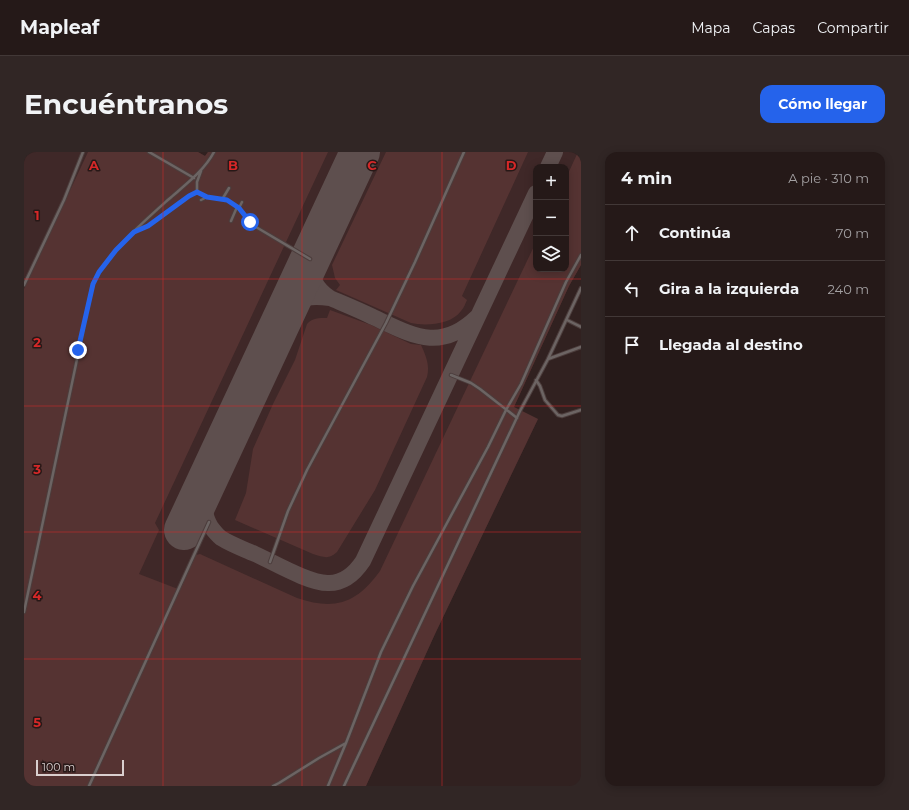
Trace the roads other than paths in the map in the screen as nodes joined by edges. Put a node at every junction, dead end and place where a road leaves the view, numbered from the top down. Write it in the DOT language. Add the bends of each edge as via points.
graph roads {
  1 [pos="83,152"];
  2 [pos="149,152"];
  3 [pos="214,152"];
  4 [pos="464,152"];
  5 [pos="203,168"];
  6 [pos="194,178"];
  7 [pos="229,188"];
  8 [pos="197,192"];
  9 [pos="207,197"];
  10 [pos="222,198"];
  11 [pos="201,200"];
  12 [pos="242,202"];
  13 [pos="238,208"];
  14 [pos="231,221"];
  15 [pos="134,232"];
  16 [pos="581,255"];
  17 [pos="310,260"];
  18 [pos="24,285"];
  19 [pos="581,288"];
  20 [pos="567,320"];
  21 [pos="581,327"];
  22 [pos="581,347"];
  23 [pos="548,359"];
  24 [pos="451,375"];
  25 [pos="536,380"];
  26 [pos="506,410"];
  27 [pos="581,410"];
  28 [pos="517,418"];
  29 [pos="209,522"];
  30 [pos="270,562"];
  31 [pos="24,612"];
  32 [pos="346,743"];
  33 [pos="89,786"];
  34 [pos="273,786"];
  35 [pos="328,786"];
  36 [pos="344,786"];
  1 -- 18 [label="lane" via="64,200"];
  2 -- 6 [label="lane"];
  3 -- 5 [label="lane"];
  4 -- 30 [label="lane" via="386,323 307,470 288,511"];
  5 -- 6 [label="lane"];
  5 -- 8 [label="lane"];
  6 -- 15 [label="lane"];
  7 -- 10 [label="lane"];
  8 -- 9 [label="lane"];
  8 -- 15 [label="lane" via="148,226"];
  9 -- 10 [label="lane"];
  9 -- 11 [label="lane"];
  10 -- 13 [label="lane"];
  12 -- 13 [label="lane"];
  13 -- 14 [label="lane"];
  13 -- 17 [label="lane" via="256,227"];
  15 -- 31 [label="lane" via="116,250 93,284"];
  16 -- 26 [label="lane" via="566,282 521,384"];
  19 -- 20 [label="lane"];
  20 -- 21 [label="lane"];
  20 -- 23 [label="lane"];
  22 -- 23 [label="lane"];
  23 -- 25 [label="lane"];
  24 -- 26 [label="lane" via="471,383"];
  25 -- 27 [label="lane" via="545,400 558,415"];
  25 -- 28 [label="lane"];
  26 -- 28 [label="lane"];
  26 -- 32 [label="lane" via="412,586 381,652"];
  28 -- 36 [label="lane"];
  29 -- 33 [label="lane"];
  32 -- 34 [label="lane"];
  32 -- 35 [label="lane"];
}
